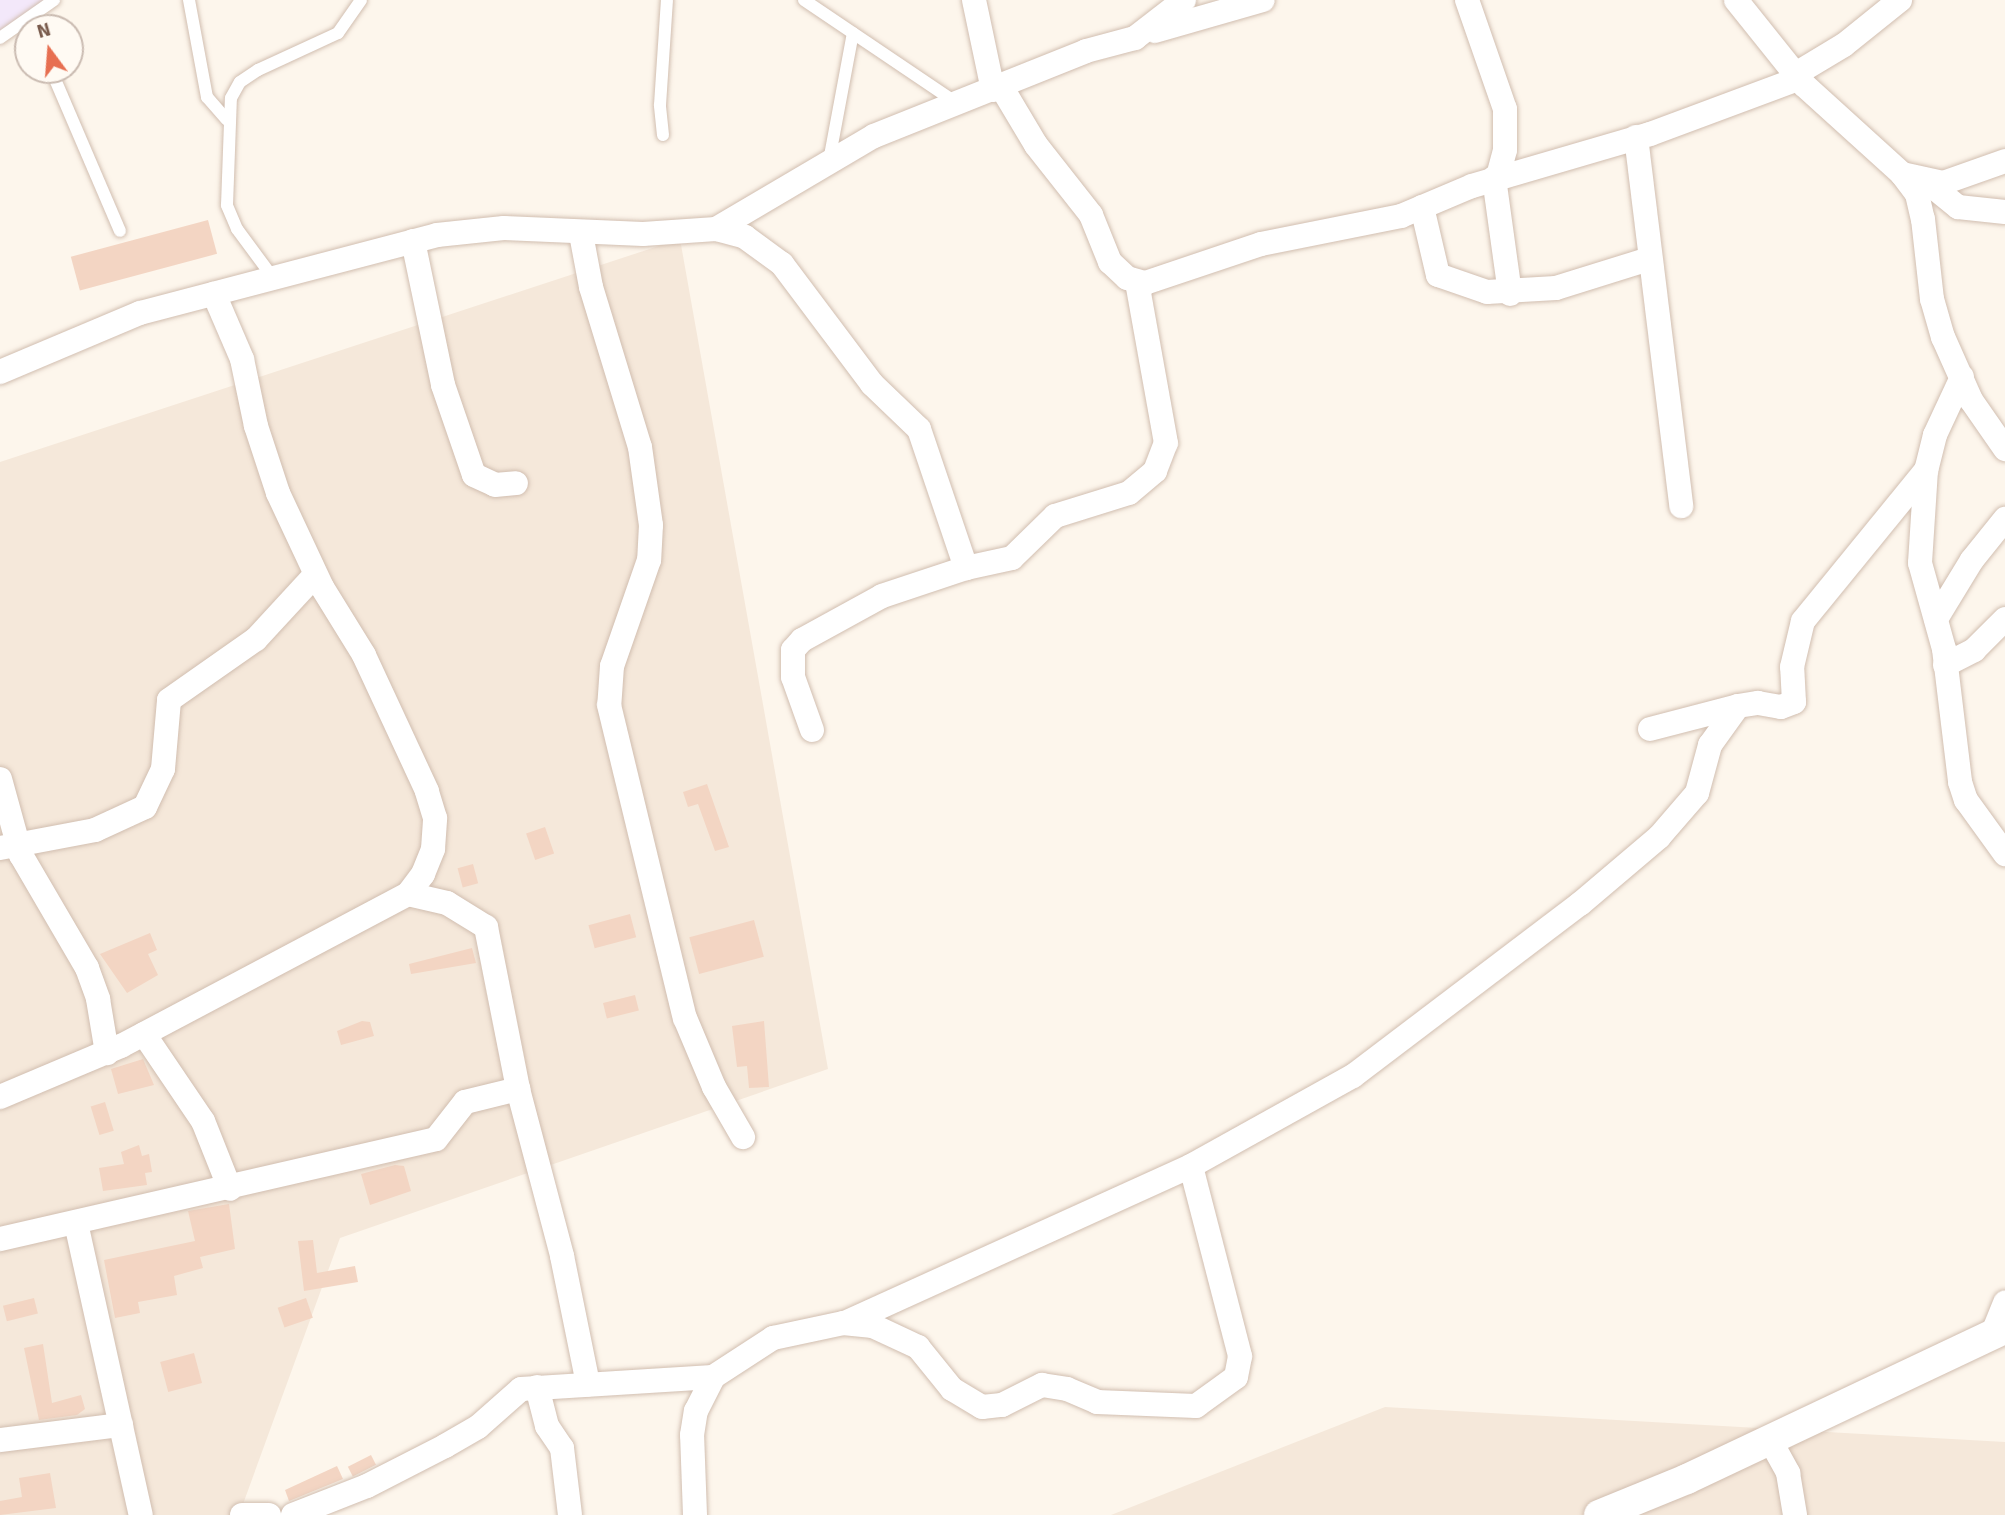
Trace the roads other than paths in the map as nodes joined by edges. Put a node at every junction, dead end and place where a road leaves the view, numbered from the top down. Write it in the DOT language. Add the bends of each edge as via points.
graph roads {
  1 [pos="54,0"];
  2 [pos="189,0"];
  3 [pos="361,0"];
  4 [pos="667,0"];
  5 [pos="804,0"];
  6 [pos="974,0"];
  7 [pos="1185,0"];
  8 [pos="1263,0"];
  9 [pos="1467,0"];
  10 [pos="1736,0"];
  11 [pos="1900,0"];
  12 [pos="39,14"];
  13 [pos="853,33"];
  14 [pos="1135,38"];
  15 [pos="1796,77"];
  16 [pos="57,84"];
  17 [pos="997,89"];
  18 [pos="954,101"];
  19 [pos="227,120"];
  20 [pos="663,135"];
  21 [pos="1636,137"];
  22 [pos="2005,161"];
  23 [pos="829,162"];
  24 [pos="1902,174"];
  25 [pos="1496,178"];
  26 [pos="1927,182"];
  27 [pos="1422,207"];
  28 [pos="2005,212"];
  29 [pos="716,229"];
  30 [pos="120,231"];
  31 [pos="581,233"];
  32 [pos="413,241"];
  33 [pos="1649,259"];
  34 [pos="274,279"];
  35 [pos="1137,282"];
  36 [pos="214,294"];
  37 [pos="1510,294"];
  38 [pos="0,372"];
  39 [pos="1962,377"];
  40 [pos="2005,449"];
  41 [pos="1926,470"];
  42 [pos="516,483"];
  43 [pos="1681,506"];
  44 [pos="2005,519"];
  45 [pos="966,568"];
  46 [pos="315,575"];
  47 [pos="1936,619"];
  48 [pos="2005,619"];
  49 [pos="1945,665"];
  50 [pos="1738,706"];
  51 [pos="1650,729"];
  52 [pos="812,730"];
  53 [pos="0,779"];
  54 [pos="8,845"];
  55 [pos="2005,854"];
  56 [pos="408,894"];
  57 [pos="144,1034"];
  58 [pos="107,1053"];
  59 [pos="518,1089"];
  60 [pos="0,1097"];
  61 [pos="743,1137"];
  62 [pos="1191,1166"];
  63 [pos="230,1189"];
  64 [pos="76,1223"];
  65 [pos="0,1239"];
  66 [pos="2005,1303"];
  67 [pos="843,1323"];
  68 [pos="1998,1332"];
  69 [pos="713,1377"];
  70 [pos="588,1384"];
  71 [pos="537,1387"];
  72 [pos="121,1424"];
  73 [pos="0,1440"];
  74 [pos="1770,1440"];
  75 [pos="141,1515"];
  76 [pos="242,1515"];
  77 [pos="269,1515"];
  78 [pos="293,1515"];
  79 [pos="570,1515"];
  80 [pos="695,1515"];
  81 [pos="1599,1515"];
  82 [pos="1795,1515"];
  1 -- 12 [label="lane"];
  2 -- 19 [label="lane" via="207,97"];
  3 -- 19 [label="lane" via="329,40 240,82"];
  4 -- 20 [label="lane" via="660,105"];
  5 -- 13 [label="lane"];
  6 -- 17 [label="street"];
  7 -- 14 [label="street"];
  8 -- 14 [label="street" via="1237,4"];
  9 -- 25 [label="street" via="1505,109 1505,150"];
  10 -- 15 [label="street"];
  11 -- 15 [label="street"];
  13 -- 18 [label="lane"];
  13 -- 23 [label="lane"];
  14 -- 17 [label="street" via="1086,51"];
  15 -- 21 [label="street"];
  15 -- 24 [label="street"];
  16 -- 30 [label="lane"];
  17 -- 18 [label="street"];
  17 -- 35 [label="street" via="1091,215 1110,262"];
  18 -- 23 [label="street" via="874,136"];
  19 -- 34 [label="lane" via="230,217"];
  21 -- 25 [label="street"];
  21 -- 33 [label="street"];
  22 -- 26 [label="street" via="1960,179"];
  23 -- 29 [label="street"];
  24 -- 26 [label="street"];
  24 -- 39 [label="street" via="1917,194 1932,299"];
  25 -- 27 [label="street"];
  25 -- 37 [label="street"];
  26 -- 28 [label="street" via="1958,207"];
  27 -- 35 [label="street" via="1353,228 1261,244 1168,278"];
  27 -- 37 [label="street" via="1438,275 1461,286"];
  29 -- 31 [label="street"];
  29 -- 45 [label="street" via="745,237 782,264 872,384 919,429"];
  31 -- 32 [label="street" via="479,228"];
  31 -- 61 [label="street" via="591,287 640,447 651,525 649,560 612,666 609,705 685,1018 713,1087"];
  32 -- 34 [label="street"];
  32 -- 42 [label="street" via="443,385 474,475 495,485"];
  33 -- 37 [label="street" via="1556,288"];
  33 -- 43 [label="street"];
  34 -- 36 [label="street"];
  35 -- 45 [label="street" via="1166,443 1155,471 1129,493 1055,516 1012,558"];
  36 -- 38 [label="street" via="140,313"];
  36 -- 46 [label="street" via="242,359 256,426 278,493"];
  39 -- 40 [label="street" via="1971,400"];
  39 -- 41 [label="street" via="1935,435"];
  41 -- 47 [label="street" via="1920,563"];
  41 -- 50 [label="street" via="1803,621 1792,667 1794,702 1781,707 1758,702"];
  44 -- 47 [label="street" via="1972,560"];
  45 -- 52 [label="street" via="882,596 802,640 793,650 792,669"];
  46 -- 54 [label="street" via="256,639 169,700 163,769 145,807 95,830"];
  46 -- 56 [label="street" via="364,655 435,818 433,849"];
  47 -- 49 [label="street"];
  48 -- 49 [label="street" via="1974,650"];
  49 -- 55 [label="street" via="1960,782 1966,800"];
  50 -- 51 [label="street"];
  50 -- 62 [label="street" via="1710,745 1706,774 1697,793 1659,837 1580,904 1353,1076"];
  53 -- 54 [label="street"];
  54 -- 58 [label="street" via="87,968 99,999"];
  56 -- 57 [label="street"];
  56 -- 59 [label="street" via="447,903 486,927"];
  57 -- 58 [label="street"];
  57 -- 63 [label="street" via="203,1121"];
  58 -- 60 [label="street"];
  59 -- 63 [label="street" via="465,1102 436,1139"];
  59 -- 70 [label="street" via="562,1256"];
  62 -- 67 [label="street"];
  62 -- 67 [label="street" via="1240,1356 1236,1377 1196,1406 1097,1402 1067,1388 1042,1385 1002,1405 982,1408 952,1389 918,1347 873,1326"];
  63 -- 64 [label="street"];
  64 -- 65 [label="street"];
  64 -- 72 [label="street"];
  66 -- 68 [label="street"];
  67 -- 69 [label="street" via="774,1338"];
  68 -- 74 [label="street"];
  69 -- 70 [label="street"];
  69 -- 80 [label="street" via="696,1411 692,1435"];
  70 -- 71 [label="street"];
  71 -- 78 [label="street" via="513,1393 478,1427 418,1461"];
  71 -- 79 [label="street" via="547,1426 562,1448"];
  72 -- 73 [label="street"];
  72 -- 75 [label="street"];
  74 -- 81 [label="street"];
  74 -- 82 [label="street" via="1788,1473"];
  76 -- 77 [label="street"];
}
